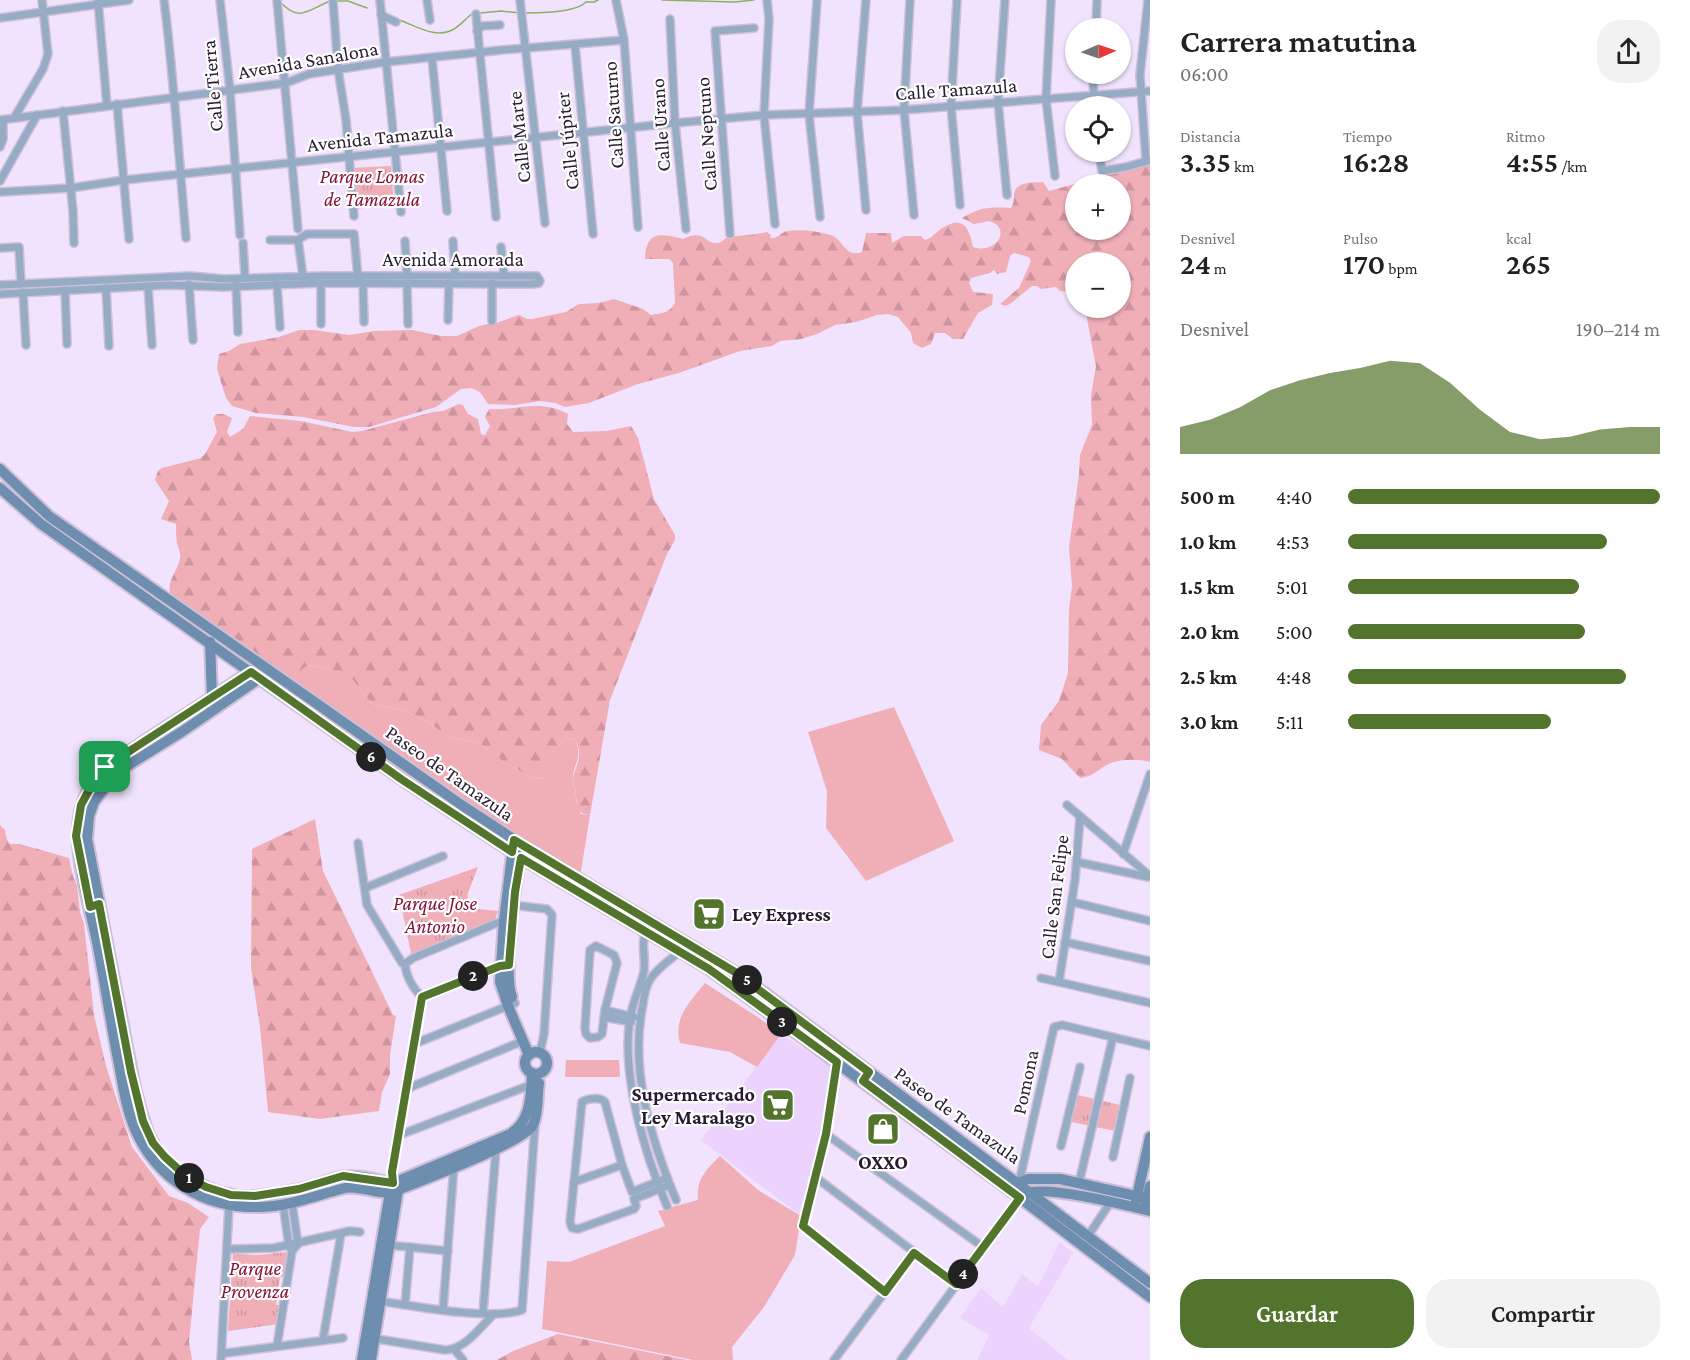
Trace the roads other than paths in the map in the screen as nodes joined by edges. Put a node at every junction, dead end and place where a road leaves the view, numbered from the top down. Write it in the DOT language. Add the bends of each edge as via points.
graph roads {
  1 [pos="42,0"];
  2 [pos="129,0"];
  3 [pos="164,0"];
  4 [pos="220,0"];
  5 [pos="277,0"];
  6 [pos="333,0"];
  7 [pos="380,0"];
  8 [pos="427,0"];
  9 [pos="520,0"];
  10 [pos="616,0"];
  11 [pos="767,0"];
  12 [pos="817,0"];
  13 [pos="866,0"];
  14 [pos="910,0"];
  15 [pos="957,0"];
  16 [pos="1005,0"];
  17 [pos="1052,0"];
  18 [pos="1097,0"];
  19 [pos="1148,0"];
  20 [pos="98,2"];
  21 [pos="44,11"];
  22 [pos="476,14"];
  23 [pos="381,15"];
  24 [pos="0,18"];
  25 [pos="1096,18"];
  26 [pos="670,19"];
  27 [pos="430,20"];
  28 [pos="396,21"];
  29 [pos="500,25"];
  30 [pos="754,28"];
  31 [pos="477,31"];
  32 [pos="624,40"];
  33 [pos="575,45"];
  34 [pos="527,48"];
  35 [pos="480,53"];
  36 [pos="432,58"];
  37 [pos="386,62"];
  38 [pos="338,69"];
  39 [pos="286,83"];
  40 [pos="1093,84"];
  41 [pos="230,90"];
  42 [pos="1150,91"];
  43 [pos="1140,92"];
  44 [pos="1092,95"];
  45 [pos="173,97"];
  46 [pos="1046,99"];
  47 [pos="998,102"];
  48 [pos="117,104"];
  49 [pos="107,106"];
  50 [pos="951,106"];
  51 [pos="904,110"];
  52 [pos="63,111"];
  53 [pos="857,112"];
  54 [pos="809,114"];
  55 [pos="38,115"];
  56 [pos="764,115"];
  57 [pos="14,118"];
  58 [pos="1,120"];
  59 [pos="721,120"];
  60 [pos="675,123"];
  61 [pos="629,128"];
  62 [pos="582,132"];
  63 [pos="536,138"];
  64 [pos="488,143"];
  65 [pos="0,147"];
  66 [pos="441,148"];
  67 [pos="394,153"];
  68 [pos="348,157"];
  69 [pos="1148,160"];
  70 [pos="1101,162"];
  71 [pos="291,163"];
  72 [pos="236,168"];
  73 [pos="180,175"];
  74 [pos="1055,176"];
  75 [pos="124,180"];
  76 [pos="0,181"];
  77 [pos="70,188"];
  78 [pos="0,192"];
  79 [pos="1007,195"];
  80 [pos="960,205"];
  81 [pos="866,210"];
  82 [pos="400,212"];
  83 [pos="447,212"];
  84 [pos="914,215"];
  85 [pos="354,216"];
  86 [pos="496,217"];
  87 [pos="820,217"];
  88 [pos="545,223"];
  89 [pos="775,224"];
  90 [pos="638,227"];
  91 [pos="298,229"];
  92 [pos="686,229"];
  93 [pos="593,234"];
  94 [pos="730,234"];
  95 [pos="186,238"];
  96 [pos="129,239"];
  97 [pos="270,240"];
  98 [pos="298,240"];
  99 [pos="405,241"];
  100 [pos="453,241"];
  101 [pos="74,243"];
  102 [pos="501,247"];
  103 [pos="0,248"];
  104 [pos="455,275"];
  105 [pos="482,275"];
  106 [pos="504,275"];
  107 [pos="303,276"];
  108 [pos="245,278"];
  109 [pos="407,279"];
  110 [pos="360,281"];
  111 [pos="133,282"];
  112 [pos="236,282"];
  113 [pos="321,283"];
  114 [pos="449,283"];
  115 [pos="481,283"];
  116 [pos="492,283"];
  117 [pos="21,284"];
  118 [pos="189,284"];
  119 [pos="277,284"];
  120 [pos="0,285"];
  121 [pos="148,286"];
  122 [pos="106,288"];
  123 [pos="65,290"];
  124 [pos="23,292"];
  125 [pos="0,294"];
  126 [pos="448,320"];
  127 [pos="492,321"];
  128 [pos="364,322"];
  129 [pos="321,324"];
  130 [pos="408,324"];
  131 [pos="280,327"];
  132 [pos="238,332"];
  133 [pos="193,340"];
  134 [pos="67,344"];
  135 [pos="26,345"];
  136 [pos="152,345"];
  137 [pos="109,346"];
  138 [pos="1,470"];
  139 [pos="0,488"];
  140 [pos="210,642"];
  141 [pos="255,675"];
  142 [pos="212,697"];
  143 [pos="143,742"];
  144 [pos="149,753"];
  145 [pos="1150,774"];
  146 [pos="1067,805"];
  147 [pos="1080,817"];
  148 [pos="514,840"];
  149 [pos="358,843"];
  150 [pos="524,846"];
  151 [pos="1123,854"];
  152 [pos="516,855"];
  153 [pos="443,856"];
  154 [pos="1077,862"];
  155 [pos="1150,877"];
  156 [pos="365,888"];
  157 [pos="1072,902"];
  158 [pos="510,905"];
  159 [pos="95,906"];
  160 [pos="1150,921"];
  161 [pos="508,922"];
  162 [pos="657,925"];
  163 [pos="645,931"];
  164 [pos="1065,942"];
  165 [pos="684,948"];
  166 [pos="1150,961"];
  167 [pos="405,964"];
  168 [pos="505,966"];
  169 [pos="644,968"];
  170 [pos="655,974"];
  171 [pos="1041,978"];
  172 [pos="1059,982"];
  173 [pos="732,985"];
  174 [pos="641,993"];
  175 [pos="766,994"];
  176 [pos="422,997"];
  177 [pos="1150,1003"];
  178 [pos="511,1005"];
  179 [pos="604,1014"];
  180 [pos="630,1018"];
  181 [pos="639,1020"];
  182 [pos="1113,1037"];
  183 [pos="523,1041"];
  184 [pos="414,1044"];
  185 [pos="1150,1046"];
  186 [pos="535,1054"];
  187 [pos="638,1057"];
  188 [pos="629,1058"];
  189 [pos="837,1062"];
  190 [pos="1080,1067"];
  191 [pos="640,1077"];
  192 [pos="866,1077"];
  193 [pos="535,1078"];
  194 [pos="631,1078"];
  195 [pos="1130,1078"];
  196 [pos="406,1089"];
  197 [pos="535,1118"];
  198 [pos="826,1134"];
  199 [pos="397,1136"];
  200 [pos="1150,1137"];
  201 [pos="1061,1146"];
  202 [pos="496,1149"];
  203 [pos="1113,1157"];
  204 [pos="454,1161"];
  205 [pos="622,1165"];
  206 [pos="814,1176"];
  207 [pos="574,1182"];
  208 [pos="669,1182"];
  209 [pos="1019,1183"];
  210 [pos="1079,1183"];
  211 [pos="659,1186"];
  212 [pos="1150,1186"];
  213 [pos="1008,1188"];
  214 [pos="322,1189"];
  215 [pos="393,1189"];
  216 [pos="1031,1192"];
  217 [pos="633,1195"];
  218 [pos="1020,1198"];
  219 [pos="1145,1198"];
  220 [pos="230,1200"];
  221 [pos="676,1200"];
  222 [pos="1110,1203"];
  223 [pos="287,1204"];
  224 [pos="667,1206"];
  225 [pos="1143,1209"];
  226 [pos="360,1232"];
  227 [pos="341,1234"];
  228 [pos="1088,1236"];
  229 [pos="298,1244"];
  230 [pos="384,1244"];
  231 [pos="410,1247"];
  232 [pos="983,1247"];
  233 [pos="232,1249"];
  234 [pos="291,1249"];
  235 [pos="448,1251"];
  236 [pos="914,1253"];
  237 [pos="1150,1283"];
  238 [pos="956,1284"];
  239 [pos="885,1292"];
  240 [pos="1150,1297"];
  241 [pos="376,1301"];
  242 [pos="405,1305"];
  243 [pos="443,1310"];
  244 [pos="483,1313"];
  245 [pos="494,1314"];
  246 [pos="343,1338"];
  247 [pos="370,1338"];
  248 [pos="323,1340"];
  249 [pos="277,1346"];
  250 [pos="454,1349"];
  251 [pos="226,1353"];
  252 [pos="221,1360"];
  253 [pos="362,1360"];
  254 [pos="371,1360"];
  255 [pos="463,1360"];
  256 [pos="834,1360"];
  257 [pos="902,1360"];
  1 -- 21 [label="street"];
  2 -- 20 [label="street"];
  3 -- 45 [label="street"];
  4 -- 41 [label="street, Calle Tierra"];
  5 -- 39 [label="street"];
  6 -- 38 [label="street"];
  7 -- 23 [label="street"];
  8 -- 27 [label="street"];
  9 -- 34 [label="street, Calle Marte"];
  10 -- 32 [label="street, Calle Saturno"];
  11 -- 56 [label="street"];
  12 -- 54 [label="street"];
  13 -- 53 [label="street"];
  14 -- 51 [label="street"];
  15 -- 50 [label="street"];
  16 -- 47 [label="street"];
  17 -- 46 [label="street"];
  18 -- 25 [label="street"];
  19 -- 43 [label="street"];
  20 -- 21 [label="street"];
  20 -- 49 [label="street"];
  21 -- 24 [label="street"];
  21 -- 57 [label="street" via="48,54 35,85"];
  22 -- 31 [label="street"];
  23 -- 28 [label="street"];
  23 -- 37 [label="street"];
  26 -- 60 [label="street, Calle Urano"];
  29 -- 31 [label="street" via="482,26"];
  30 -- 59 [label="street, Calle Neptuno" via="715,31"];
  31 -- 35 [label="street"];
  32 -- 33 [label="street, Avenida Sanalona"];
  32 -- 61 [label="street, Calle Saturno"];
  33 -- 34 [label="street, Avenida Sanalona"];
  33 -- 62 [label="street, Calle Júpiter"];
  34 -- 35 [label="street, Avenida Sanalona"];
  34 -- 63 [label="street, Calle Marte"];
  35 -- 36 [label="street, Avenida Sanalona"];
  35 -- 64 [label="street"];
  36 -- 37 [label="street, Avenida Sanalona"];
  36 -- 66 [label="street"];
  37 -- 38 [label="street, Avenida Sanalona"];
  37 -- 67 [label="street"];
  38 -- 39 [label="street, Avenida Sanalona"];
  38 -- 68 [label="street"];
  39 -- 41 [label="street, Avenida Sanalona"];
  39 -- 71 [label="street"];
  40 -- 44 [label="street"];
  41 -- 45 [label="street, Avenida Sanalona"];
  41 -- 72 [label="street, Calle Tierra"];
  42 -- 43 [label="street, Calle Tamazula"];
  43 -- 44 [label="street, Calle Tamazula"];
  43 -- 69 [label="street"];
  44 -- 46 [label="street, Calle Tamazula"];
  45 -- 48 [label="street, Avenida Sanalona"];
  45 -- 73 [label="street"];
  46 -- 47 [label="street, Calle Tamazula"];
  46 -- 74 [label="street"];
  47 -- 50 [label="street, Calle Tamazula"];
  47 -- 79 [label="street"];
  48 -- 49 [label="street, Avenida Sanalona"];
  48 -- 75 [label="street"];
  49 -- 52 [label="street, Avenida Sanalona"];
  50 -- 51 [label="street, Calle Tamazula"];
  50 -- 80 [label="street"];
  51 -- 53 [label="street, Calle Tamazula"];
  51 -- 84 [label="street"];
  52 -- 55 [label="street, Avenida Sanalona"];
  52 -- 77 [label="street"];
  53 -- 54 [label="street, Calle Tamazula"];
  53 -- 81 [label="street"];
  54 -- 56 [label="street, Calle Tamazula"];
  54 -- 87 [label="street"];
  55 -- 57 [label="street, Avenida Sanalona"];
  55 -- 76 [label="street"];
  56 -- 59 [label="street, Avenida Tamazula"];
  56 -- 89 [label="street"];
  57 -- 58 [label="street, Avenida Sanalona"];
  58 -- 65 [label="street"];
  59 -- 60 [label="street, Avenida Tamazula"];
  59 -- 94 [label="street, Calle Neptuno"];
  60 -- 61 [label="street, Avenida Tamazula"];
  60 -- 92 [label="street, Calle Urano"];
  61 -- 62 [label="street, Avenida Tamazula"];
  61 -- 90 [label="street, Calle Saturno"];
  62 -- 63 [label="street, Avenida Tamazula"];
  62 -- 93 [label="street, Calle Júpiter"];
  63 -- 64 [label="street, Avenida Tamazula"];
  63 -- 88 [label="street, Calle Marte"];
  64 -- 66 [label="street, Avenida Tamazula"];
  64 -- 86 [label="street"];
  66 -- 67 [label="street, Avenida Tamazula"];
  66 -- 83 [label="street"];
  67 -- 68 [label="street, Avenida Tamazula"];
  67 -- 82 [label="street"];
  68 -- 71 [label="street, Avenida Tamazula"];
  68 -- 85 [label="street"];
  69 -- 70 [label="street" via="1102,171"];
  71 -- 72 [label="street, Avenida Tamazula"];
  71 -- 91 [label="street"];
  72 -- 73 [label="street, Avenida Tamazula"];
  72 -- 108 [label="street, Calle Tierra"];
  73 -- 75 [label="street, Avenida Tamazula"];
  73 -- 95 [label="street"];
  75 -- 77 [label="street, Avenida Tamazula"];
  75 -- 96 [label="street"];
  77 -- 78 [label="street, Avenida Tamazula"];
  77 -- 101 [label="street"];
  97 -- 98 [label="street"];
  98 -- 107 [label="street"];
  98 -- 110 [label="street" via="307,234 354,234"];
  99 -- 109 [label="street"];
  100 -- 104 [label="street"];
  102 -- 106 [label="street"];
  103 -- 117 [label="street" via="19,247"];
  104 -- 105 [label="street, Avenida Amorada"];
  104 -- 109 [label="street, Avenida Amorada"];
  105 -- 106 [label="street, Avenida Amorada"];
  105 -- 115 [label="street"];
  106 -- 116 [label="street, Avenida Amorada" via="537,276 540,281"];
  107 -- 108 [label="street, Avenida Amorada"];
  107 -- 110 [label="street, Avenida Amorada"];
  108 -- 112 [label="street, Avenida Amorada"];
  109 -- 110 [label="street, Avenida Amorada"];
  109 -- 114 [label="street, Avenida Amorada"];
  109 -- 130 [label="street"];
  110 -- 113 [label="street, Avenida Amorada"];
  110 -- 128 [label="street"];
  111 -- 112 [label="street, Avenida Amorada" via="190,276"];
  111 -- 117 [label="street, Avenida Amorada"];
  111 -- 121 [label="street, Avenida Amorada"];
  111 -- 122 [label="street, Avenida Amorada"];
  112 -- 118 [label="street, Avenida Amorada"];
  112 -- 119 [label="street, Avenida Amorada"];
  112 -- 132 [label="street"];
  113 -- 119 [label="street, Avenida Amorada"];
  113 -- 129 [label="street"];
  114 -- 115 [label="street, Avenida Amorada"];
  114 -- 126 [label="street"];
  115 -- 116 [label="street, Avenida Amorada"];
  116 -- 127 [label="street"];
  117 -- 120 [label="street, Avenida Amorada"];
  118 -- 121 [label="street, Avenida Amorada"];
  118 -- 133 [label="street"];
  119 -- 131 [label="street"];
  121 -- 136 [label="street"];
  122 -- 123 [label="street, Avenida Amorada"];
  122 -- 137 [label="street"];
  123 -- 124 [label="street, Avenida Amorada"];
  123 -- 134 [label="street"];
  124 -- 125 [label="street, Avenida Amorada"];
  124 -- 135 [label="street"];
  138 -- 148 [label="main road, Paseo de Tamazula" via="49,516"];
  139 -- 140 [label="main road, Paseo de Tamazula" via="41,524"];
  140 -- 141 [label="main road, Paseo de Tamazula"];
  140 -- 142 [label="main road"];
  141 -- 142 [label="main road"];
  141 -- 144 [label="main road"];
  141 -- 152 [label="main road, Paseo de Tamazula"];
  142 -- 143 [label="main road"];
  143 -- 144 [label="main road"];
  143 -- 159 [label="main road" via="105,767 81,805 76,836"];
  144 -- 159 [label="main road" via="114,774 89,816 87,839"];
  145 -- 151 [label="street"];
  146 -- 147 [label="street"];
  147 -- 151 [label="street"];
  147 -- 154 [label="street, Calle San Felipe"];
  148 -- 150 [label="main road, Paseo de Tamazula"];
  148 -- 152 [label="main road"];
  149 -- 156 [label="street"];
  150 -- 152 [label="main road"];
  150 -- 162 [label="main road, Paseo de Tamazula"];
  151 -- 155 [label="street"];
  152 -- 158 [label="main road"];
  152 -- 163 [label="main road, Paseo de Tamazula"];
  153 -- 156 [label="street"];
  154 -- 155 [label="street"];
  154 -- 157 [label="street, Calle San Felipe"];
  156 -- 167 [label="street" via="368,907"];
  157 -- 160 [label="street"];
  157 -- 164 [label="street, Calle San Felipe"];
  158 -- 161 [label="main road"];
  158 -- 186 [label="street" via="547,909 552,915 544,1034"];
  159 -- 220 [label="main road" via="134,1127 154,1163 166,1175 196,1195"];
  161 -- 167 [label="street"];
  161 -- 168 [label="main road"];
  162 -- 163 [label="street"];
  162 -- 165 [label="main road, Paseo de Tamazula"];
  163 -- 165 [label="main road, Paseo de Tamazula"];
  163 -- 169 [label="street"];
  164 -- 166 [label="street"];
  164 -- 172 [label="street, Calle San Felipe"];
  165 -- 170 [label="street"];
  165 -- 173 [label="main road, Paseo de Tamazula"];
  165 -- 175 [label="main road, Paseo de Tamazula"];
  167 -- 176 [label="street" via="406,975"];
  168 -- 176 [label="street"];
  168 -- 178 [label="main road" via="502,989"];
  169 -- 170 [label="street"];
  169 -- 174 [label="street"];
  170 -- 174 [label="street"];
  171 -- 172 [label="street"];
  172 -- 177 [label="street"];
  173 -- 175 [label="main road"];
  173 -- 189 [label="main road, Paseo de Tamazula"];
  174 -- 180 [label="street"];
  174 -- 181 [label="street"];
  175 -- 192 [label="main road, Paseo de Tamazula"];
  176 -- 184 [label="street"];
  178 -- 183 [label="main road"];
  178 -- 184 [label="street"];
  178 -- 186 [label="main road"];
  179 -- 179 [label="street" via="617,963 614,955 594,946 590,950 585,1028 588,1037 602,1034"];
  179 -- 180 [label="street"];
  180 -- 181 [label="street"];
  180 -- 188 [label="street"];
  181 -- 187 [label="street"];
  182 -- 185 [label="street"];
  182 -- 209 [label="street, Pomona" via="1056,1025"];
  182 -- 210 [label="street"];
  183 -- 186 [label="main road"];
  183 -- 196 [label="street"];
  184 -- 196 [label="street"];
  186 -- 193 [label="main road" via="525,1065"];
  186 -- 193 [label="main road" via="545,1057 547,1064"];
  187 -- 188 [label="street"];
  187 -- 191 [label="street"];
  188 -- 194 [label="street"];
  189 -- 192 [label="main road, Paseo de Tamazula"];
  189 -- 198 [label="street"];
  190 -- 201 [label="street"];
  191 -- 194 [label="street" via="635,1074"];
  191 -- 208 [label="street" via="654,1139"];
  192 -- 209 [label="main road, Paseo de Tamazula"];
  192 -- 213 [label="main road, Paseo de Tamazula"];
  193 -- 197 [label="main road"];
  193 -- 199 [label="street"];
  193 -- 204 [label="main road" via="528,1113 518,1129"];
  194 -- 211 [label="street" via="648,1157"];
  195 -- 203 [label="street"];
  196 -- 199 [label="street"];
  197 -- 202 [label="main road" via="524,1135"];
  197 -- 245 [label="street" via="522,1310"];
  198 -- 206 [label="street"];
  198 -- 232 [label="street"];
  199 -- 215 [label="street"];
  200 -- 219 [label="main road"];
  202 -- 204 [label="main road"];
  202 -- 244 [label="street"];
  204 -- 215 [label="main road"];
  204 -- 235 [label="street"];
  205 -- 207 [label="street"];
  205 -- 207 [label="street" via="605,1102 585,1100 581,1107"];
  205 -- 217 [label="street"];
  206 -- 236 [label="street"];
  206 -- 239 [label="street" via="803,1226"];
  207 -- 217 [label="street" via="570,1222 575,1229 634,1209"];
  208 -- 211 [label="street"];
  208 -- 221 [label="street"];
  209 -- 210 [label="main road" via="1042,1178"];
  209 -- 213 [label="main road"];
  209 -- 216 [label="main road, Paseo de Tamazula"];
  210 -- 219 [label="main road"];
  211 -- 217 [label="street"];
  211 -- 224 [label="street"];
  212 -- 219 [label="main road"];
  213 -- 218 [label="main road, Paseo de Tamazula"];
  214 -- 215 [label="main road" via="343,1176"];
  214 -- 220 [label="main road"];
  214 -- 223 [label="main road"];
  215 -- 230 [label="main road"];
  216 -- 218 [label="main road"];
  216 -- 222 [label="main road"];
  216 -- 228 [label="main road, Paseo de Tamazula"];
  218 -- 232 [label="street"];
  218 -- 240 [label="main road, Paseo de Tamazula"];
  219 -- 225 [label="main road"];
  220 -- 223 [label="main road" via="262,1207"];
  220 -- 252 [label="street"];
  222 -- 225 [label="main road"];
  222 -- 228 [label="street"];
  223 -- 229 [label="street"];
  223 -- 234 [label="street"];
  226 -- 227 [label="street"];
  227 -- 229 [label="street"];
  227 -- 248 [label="street"];
  228 -- 237 [label="main road, Paseo de Tamazula"];
  229 -- 234 [label="street"];
  230 -- 231 [label="street"];
  230 -- 241 [label="main road"];
  231 -- 235 [label="street"];
  231 -- 242 [label="street"];
  232 -- 238 [label="street"];
  233 -- 234 [label="street"];
  234 -- 249 [label="street"];
  235 -- 243 [label="street"];
  236 -- 238 [label="street"];
  236 -- 239 [label="street"];
  238 -- 257 [label="street"];
  239 -- 256 [label="street"];
  241 -- 242 [label="street"];
  241 -- 247 [label="main road"];
  242 -- 243 [label="street"];
  243 -- 244 [label="street"];
  244 -- 245 [label="street"];
  245 -- 250 [label="street" via="462,1346"];
  246 -- 248 [label="street"];
  247 -- 250 [label="street"];
  247 -- 253 [label="main road"];
  247 -- 254 [label="main road"];
  248 -- 249 [label="street"];
  249 -- 251 [label="street"];
  250 -- 255 [label="street"];
}
